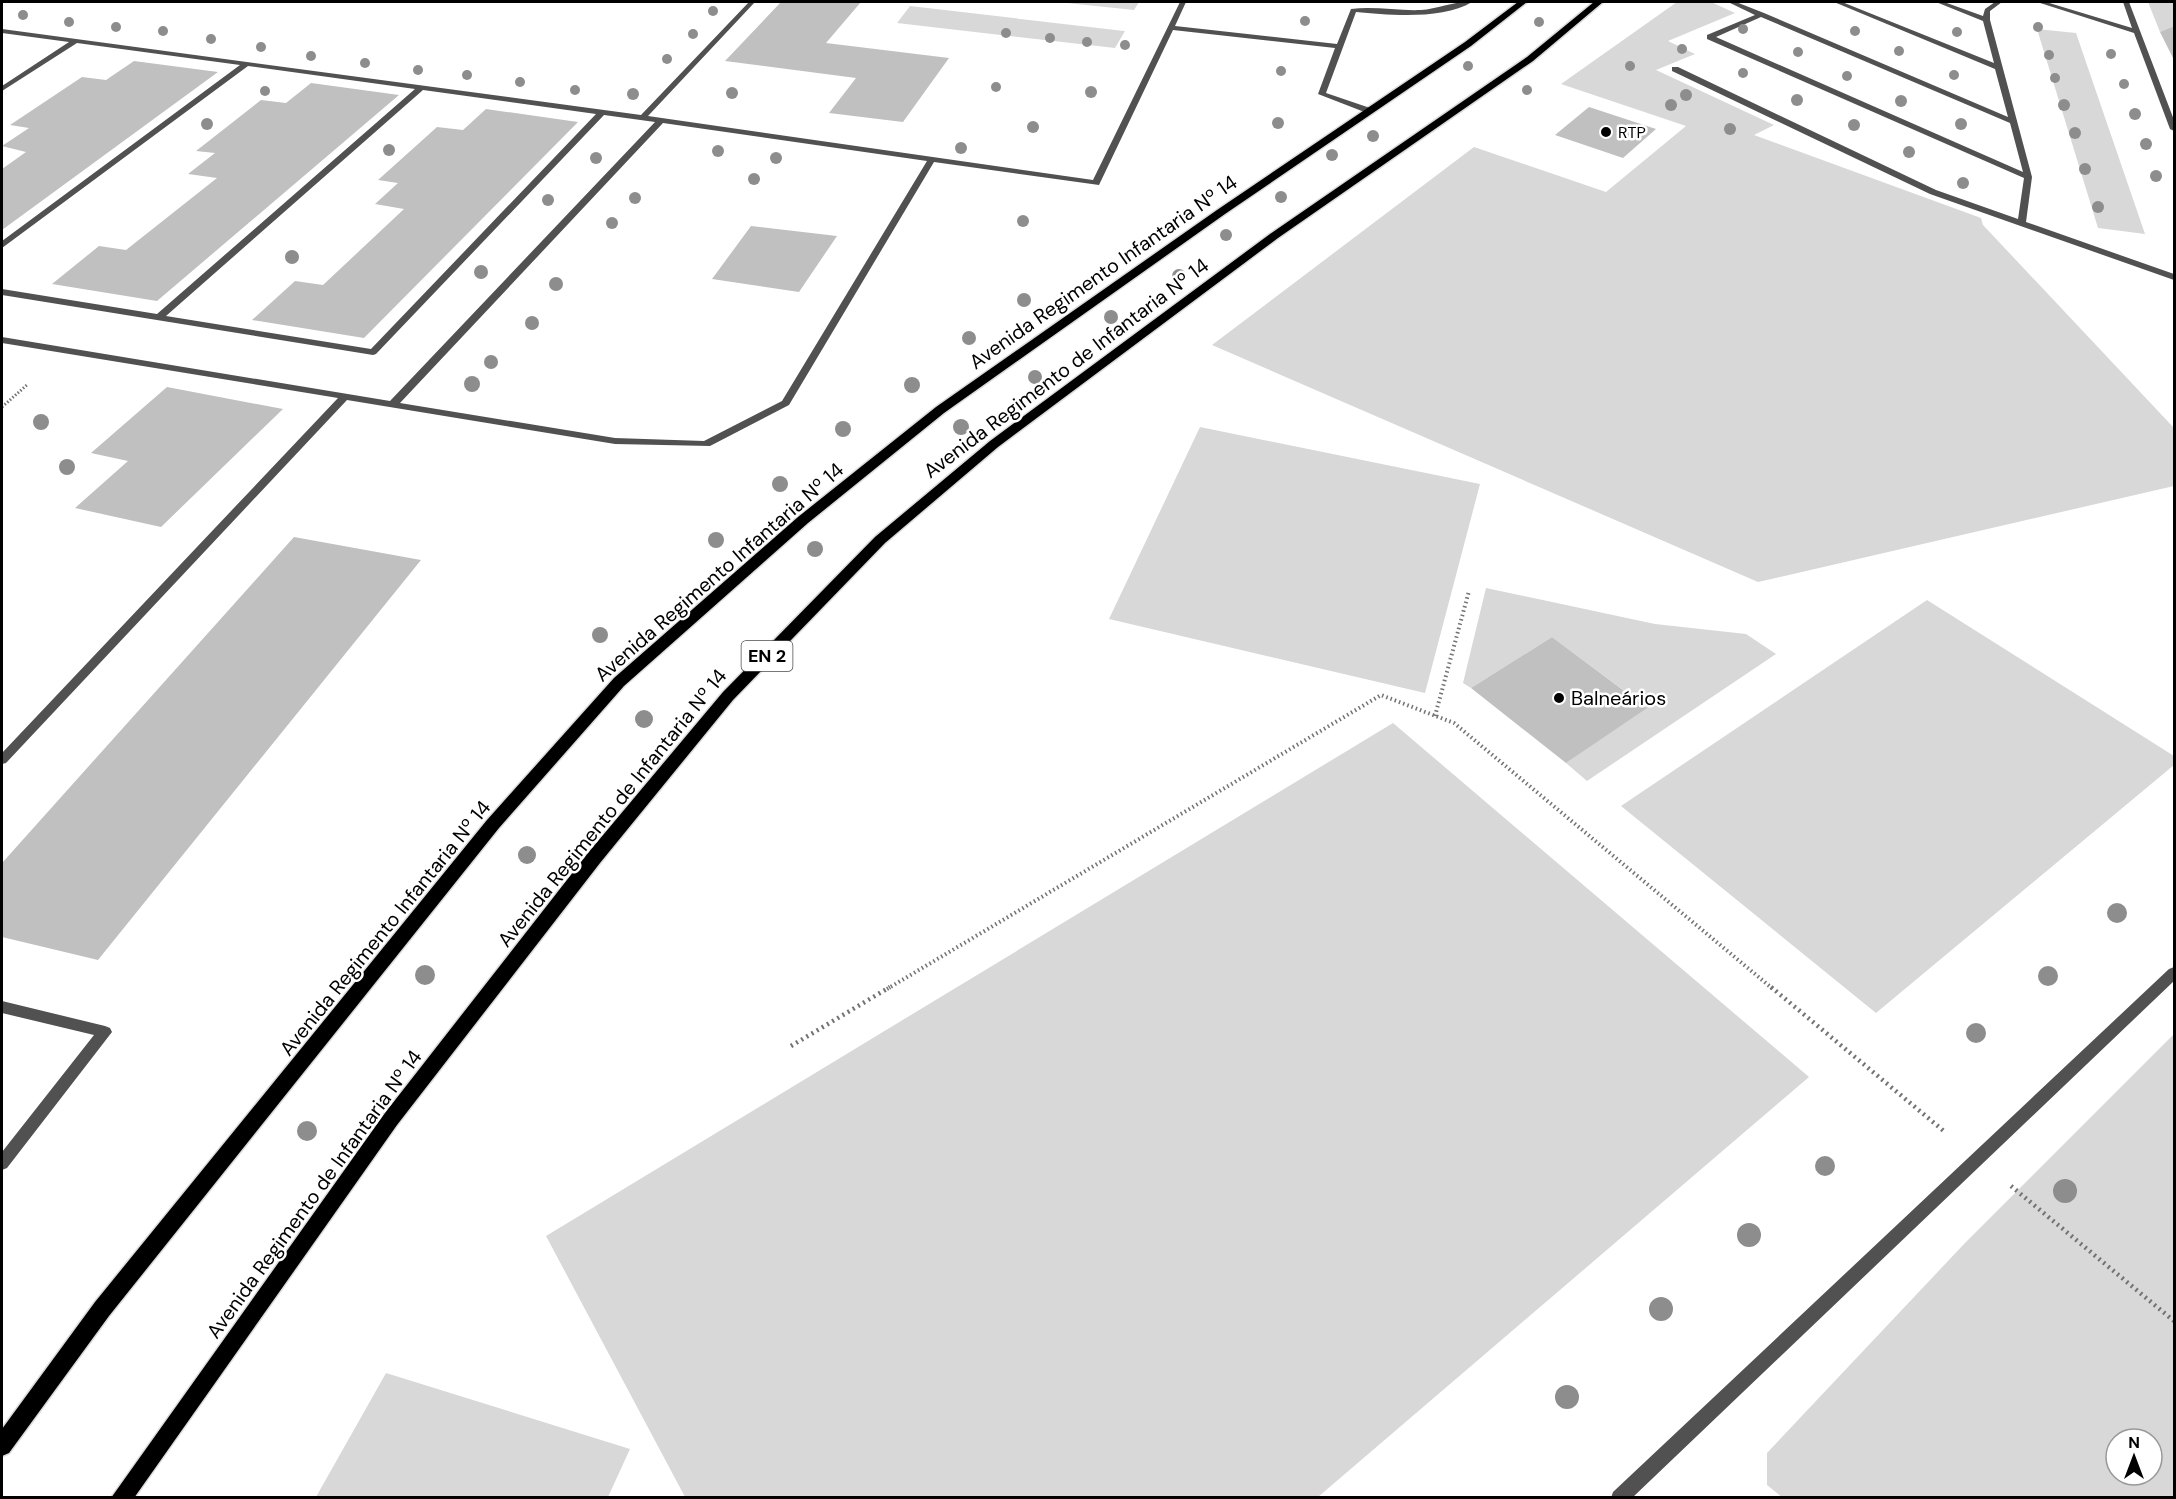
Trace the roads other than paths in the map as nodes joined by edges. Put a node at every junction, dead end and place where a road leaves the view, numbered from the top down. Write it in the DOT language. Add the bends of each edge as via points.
graph roads {
  1 [pos="752,2"];
  2 [pos="1183,2"];
  3 [pos="1469,2"];
  4 [pos="1523,2"];
  5 [pos="1599,2"];
  6 [pos="1731,2"];
  7 [pos="1837,2"];
  8 [pos="1939,2"];
  9 [pos="1999,2"];
  10 [pos="2040,2"];
  11 [pos="2126,2"];
  12 [pos="1762,14"];
  13 [pos="1986,20"];
  14 [pos="1170,28"];
  15 [pos="2,31"];
  16 [pos="2137,33"];
  17 [pos="76,41"];
  18 [pos="1339,46"];
  19 [pos="247,64"];
  20 [pos="1999,68"];
  21 [pos="1675,69"];
  22 [pos="422,87"];
  23 [pos="2,89"];
  24 [pos="1370,111"];
  25 [pos="602,112"];
  26 [pos="643,117"];
  27 [pos="661,120"];
  28 [pos="2013,122"];
  29 [pos="2175,129"];
  30 [pos="931,160"];
  31 [pos="2028,177"];
  32 [pos="2022,224"];
  33 [pos="2,245"];
  34 [pos="2175,277"];
  35 [pos="2,292"];
  36 [pos="159,317"];
  37 [pos="2,340"];
  38 [pos="344,397"];
  39 [pos="392,405"];
  40 [pos="2,760"];
  41 [pos="2175,973"];
  42 [pos="2,1007"];
  43 [pos="2,1163"];
  44 [pos="2,1446"];
  45 [pos="1625,1495"];
  46 [pos="121,1497"];
  1 -- 26 [label="lane"];
  2 -- 14 [label="lane"];
  3 -- 18 [label="lane" via="1450,9 1417,12 1353,10"];
  4 -- 24 [label="main road, Avenida Regimento Infantaria Nº 14"];
  5 -- 46 [label="main road, Avenida Regimento de Infantaria Nº 14 / EN 2" via="1530,58 1274,236 994,444 880,540 728,696 594,858 392,1119"];
  6 -- 12 [label="lane"];
  7 -- 20 [label="lane"];
  8 -- 13 [label="lane"];
  9 -- 13 [label="lane" via="1987,10"];
  10 -- 16 [label="lane"];
  11 -- 16 [label="lane"];
  12 -- 28 [label="lane"];
  12 -- 31 [label="lane" via="1710,37"];
  13 -- 20 [label="lane"];
  14 -- 18 [label="lane"];
  14 -- 30 [label="lane" via="1096,183"];
  15 -- 17 [label="lane"];
  16 -- 29 [label="lane"];
  17 -- 19 [label="lane"];
  17 -- 23 [label="lane"];
  18 -- 24 [label="lane" via="1322,94"];
  19 -- 22 [label="lane"];
  19 -- 33 [label="lane"];
  20 -- 28 [label="lane"];
  21 -- 32 [label="lane" via="1933,192"];
  22 -- 25 [label="lane"];
  22 -- 36 [label="lane"];
  24 -- 44 [label="main road, Avenida Regimento Infantaria Nº 14" via="940,410 803,520 619,682 493,824 102,1309"];
  25 -- 26 [label="lane"];
  25 -- 36 [label="lane" via="373,352"];
  26 -- 27 [label="lane"];
  27 -- 30 [label="lane"];
  27 -- 39 [label="lane"];
  28 -- 31 [label="lane"];
  30 -- 39 [label="lane" via="786,404 706,444 615,441"];
  31 -- 32 [label="lane"];
  32 -- 34 [label="lane"];
  35 -- 36 [label="lane"];
  37 -- 38 [label="lane"];
  38 -- 39 [label="lane"];
  38 -- 40 [label="lane"];
  41 -- 45 [label="lane"];
  42 -- 43 [label="lane" via="105,1032"];
}
